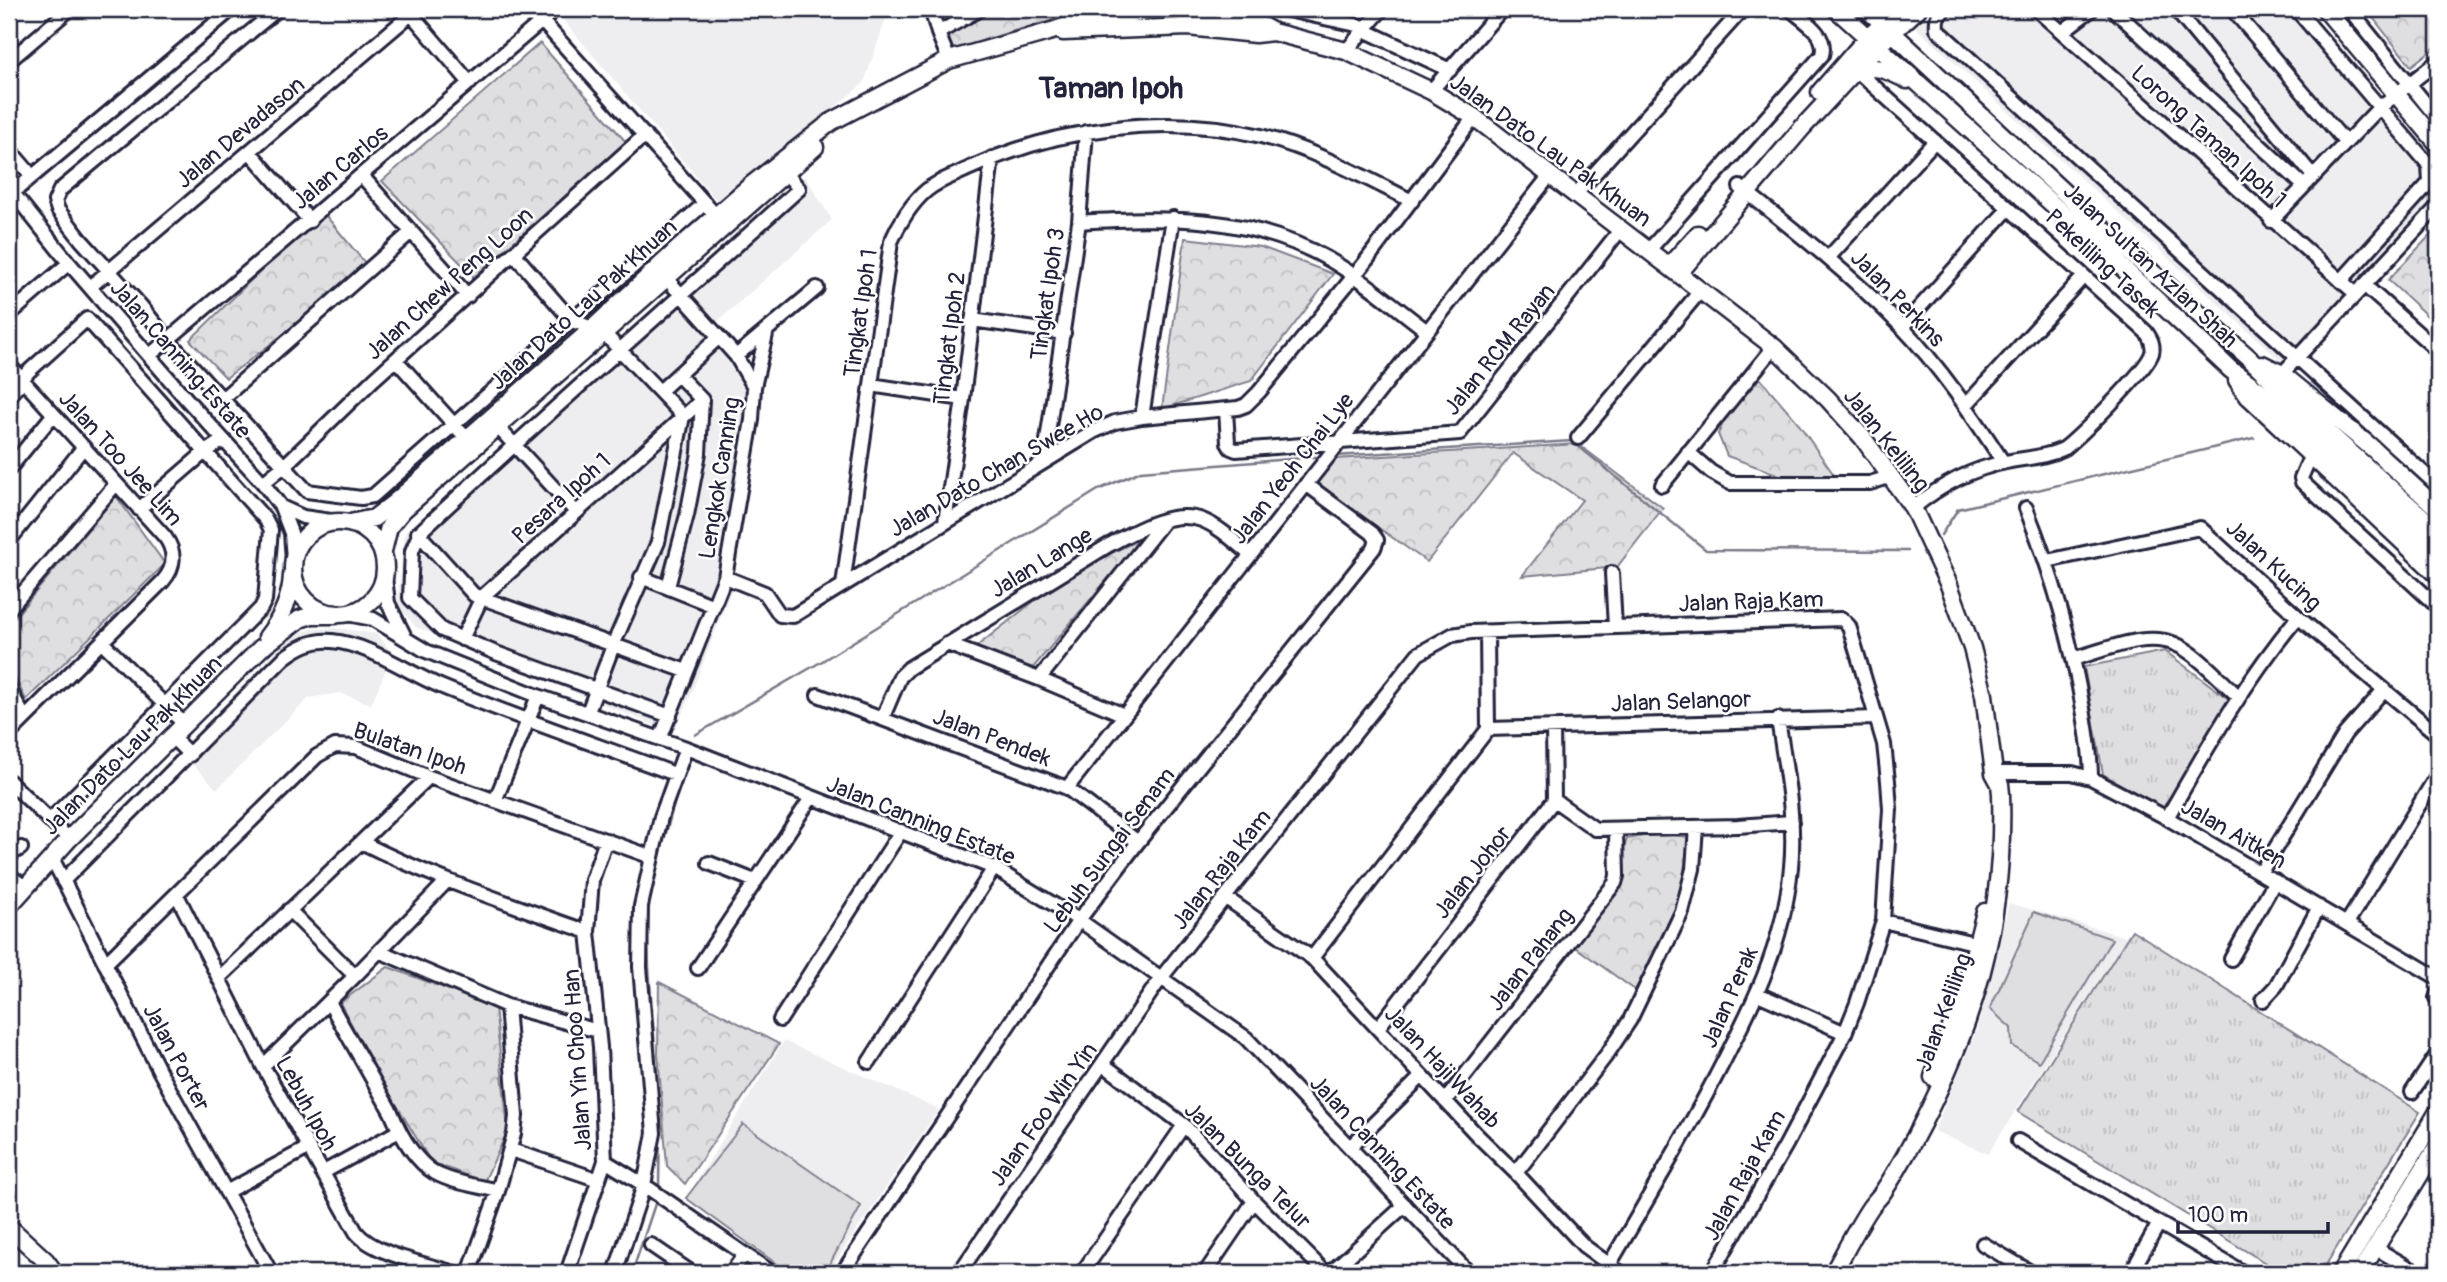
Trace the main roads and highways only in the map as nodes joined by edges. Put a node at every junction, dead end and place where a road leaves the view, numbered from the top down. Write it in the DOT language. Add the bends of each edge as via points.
graph roads {
  1 [pos="1833,9"];
  2 [pos="1867,9"];
  3 [pos="1900,9"];
  4 [pos="1918,9"];
  5 [pos="2325,9"];
  6 [pos="1163,10"];
  7 [pos="1202,11"];
  8 [pos="1052,32"];
  9 [pos="1084,32"];
  10 [pos="1273,32"];
  11 [pos="1240,33"];
  12 [pos="1880,34"];
  13 [pos="1856,70"];
  14 [pos="1832,78"];
  15 [pos="1925,89"];
  16 [pos="846,116"];
  17 [pos="2438,144"];
  18 [pos="1743,190"];
  19 [pos="1674,270"];
  20 [pos="593,333"];
  21 [pos="2247,356"];
  22 [pos="2231,370"];
  23 [pos="2391,500"];
  24 [pos="2438,509"];
  25 [pos="344,522"];
  26 [pos="2438,531"];
  27 [pos="383,551"];
  28 [pos="2438,552"];
  29 [pos="293,565"];
  30 [pos="2438,575"];
  31 [pos="341,615"];
  32 [pos="261,648"];
  33 [pos="1994,774"];
  34 [pos="9,906"];
  35 [pos="2438,1112"];
  36 [pos="2438,1145"];
  37 [pos="1870,1207"];
  38 [pos="9,1227"];
  39 [pos="55,1273"];
  40 [pos="1833,1273"];
  41 [pos="2341,1273"];
  42 [pos="2360,1273"];
  1 -- 12 [label="main road, Jalan Sultan Azlan Shah"];
  1 -- 14 [label="main road" via="1849,41"];
  2 -- 12 [label="main road, Jalan Sultan Azlan Shah"];
  3 -- 12 [label="main road"];
  4 -- 12 [label="main road"];
  5 -- 17 [label="main road" via="2403,89"];
  6 -- 7 [label="main road, Jalan Dato Lau Pak Khuan"];
  6 -- 8 [label="main road, Jalan Dato Lau Pak Khuan" via="1081,21"];
  6 -- 9 [label="main road" via="1156,19 1105,24"];
  6 -- 11 [label="main road" via="1170,20 1212,22"];
  7 -- 10 [label="main road, Jalan Dato Lau Pak Khuan" via="1257,23"];
  8 -- 9 [label="main road, Jalan Dato Lau Pak Khuan"];
  8 -- 16 [label="main road, Jalan Dato Lau Pak Khuan" via="950,60"];
  9 -- 11 [label="main road, Jalan Dato Lau Pak Khuan" via="1188,27"];
  10 -- 11 [label="main road, Jalan Dato Lau Pak Khuan"];
  10 -- 19 [label="main road, Jalan Dato Lau Pak Khuan" via="1346,51 1431,91 1474,117"];
  12 -- 13 [label="main road"];
  12 -- 14 [label="main road"];
  12 -- 15 [label="main road, Jalan Sultan Azlan Shah"];
  12 -- 21 [label="main road, Jalan Sultan Azlan Shah"];
  13 -- 15 [label="main road" via="1883,68"];
  13 -- 18 [label="main road"];
  14 -- 18 [label="main road"];
  15 -- 22 [label="main road, Jalan Sultan Azlan Shah"];
  16 -- 20 [label="main road, Jalan Dato Lau Pak Khuan" via="666,278"];
  16 -- 20 [label="main road, Jalan Dato Lau Pak Khuan" via="831,121 716,216"];
  18 -- 19 [label="main road"];
  19 -- 33 [label="main road, Jalan Keliling" via="1774,347 1837,409 1913,508 1949,584 1972,648 1984,695"];
  20 -- 25 [label="main road, Jalan Dato Lau Pak Khuan" via="374,518"];
  20 -- 27 [label="main road, Jalan Dato Lau Pak Khuan" via="498,428 403,510 390,527"];
  21 -- 23 [label="main road, Jalan Sultan Azlan Shah"];
  21 -- 24 [label="main road" via="2281,374"];
  22 -- 23 [label="main road, Jalan Sultan Azlan Shah"];
  22 -- 30 [label="main road" via="2248,396"];
  23 -- 26 [label="main road, Jalan Sultan Azlan Shah"];
  23 -- 28 [label="main road, Jalan Sultan Azlan Shah"];
  25 -- 27 [label="main road" via="364,529"];
  25 -- 29 [label="main road" via="309,533 299,544"];
  27 -- 31 [label="main road" via="386,564 380,590 360,610"];
  29 -- 31 [label="main road" via="295,584 310,606"];
  29 -- 32 [label="main road, Jalan Dato Lau Pak Khuan" via="281,620"];
  31 -- 32 [label="main road, Jalan Dato Lau Pak Khuan" via="300,619"];
  32 -- 34 [label="main road, Jalan Dato Lau Pak Khuan" via="69,839"];
  33 -- 37 [label="main road, Jalan Keliling" via="1989,871 1978,944 1929,1088 1875,1189"];
  33 -- 37 [label="main road, Jalan Keliling" via="2001,794 2001,854 1990,947 1978,992 1937,1094 1883,1193"];
  35 -- 41 [label="main road"];
  36 -- 42 [label="main road"];
  37 -- 40 [label="main road, Jalan Keliling"];
  38 -- 39 [label="main road"];
}
